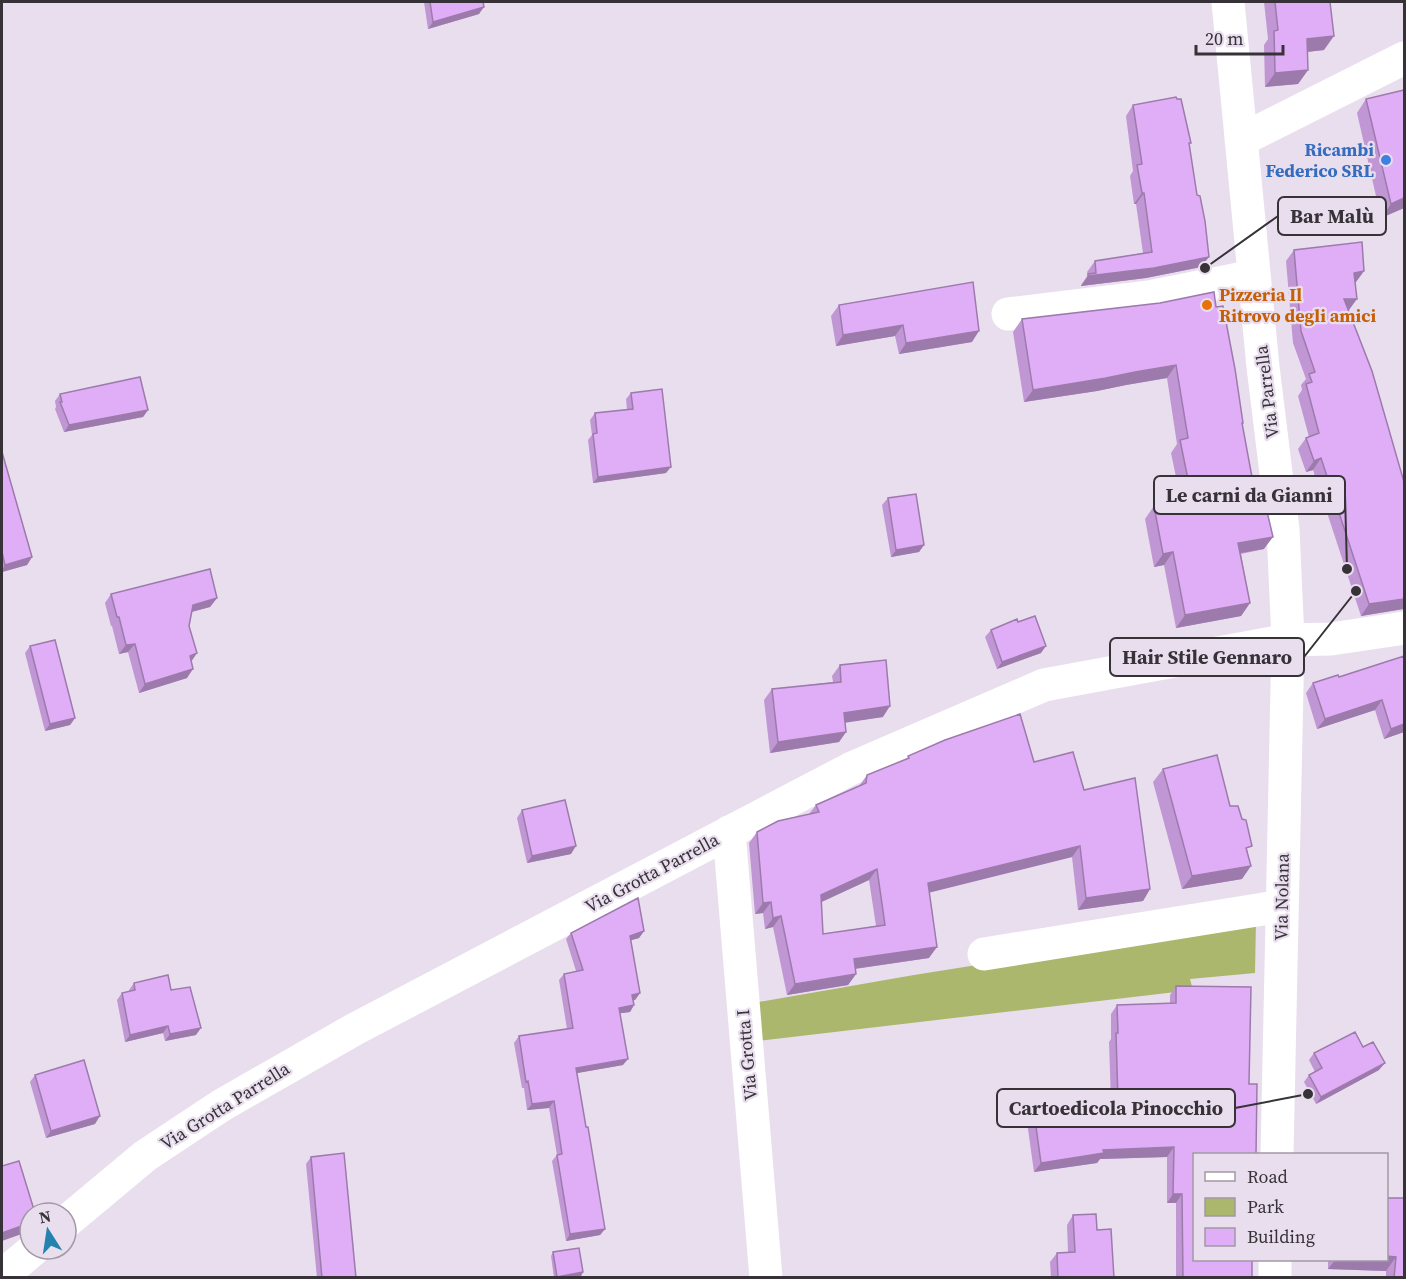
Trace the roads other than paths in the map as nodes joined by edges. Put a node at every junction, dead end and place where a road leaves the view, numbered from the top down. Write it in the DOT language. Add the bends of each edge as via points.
graph roads {
  1 [pos="1228,2"];
  2 [pos="1404,58"];
  3 [pos="1240,140"];
  4 [pos="1254,276"];
  5 [pos="1008,314"];
  6 [pos="1404,628"];
  7 [pos="1288,640"];
  8 [pos="729,832"];
  9 [pos="1282,906"];
  10 [pos="984,954"];
  11 [pos="1277,1153"];
  12 [pos="78,1212"];
  13 [pos="20,1261"];
  14 [pos="1275,1261"];
  15 [pos="2,1276"];
  16 [pos="766,1278"];
  17 [pos="1275,1278"];
  1 -- 3 [label="street, Via Parrella"];
  2 -- 3 [label="street"];
  3 -- 4 [label="street, Via Parrella"];
  4 -- 5 [label="street" via="1149,297"];
  4 -- 7 [label="street, Via Parrella" via="1283,530"];
  6 -- 7 [label="street, Via Grotta Parrella" via="1330,639"];
  7 -- 8 [label="street, Via Grotta Parrella" via="1044,685 850,769"];
  7 -- 9 [label="street, Via Nolana"];
  8 -- 12 [label="street, Via Grotta Parrella" via="355,1029 222,1105 145,1156"];
  8 -- 16 [label="street, Via Grotta I"];
  9 -- 10 [label="street"];
  9 -- 11 [label="street, Via Nolana"];
  13 -- 15 [label="street"];
  14 -- 17 [label="street"];
}
